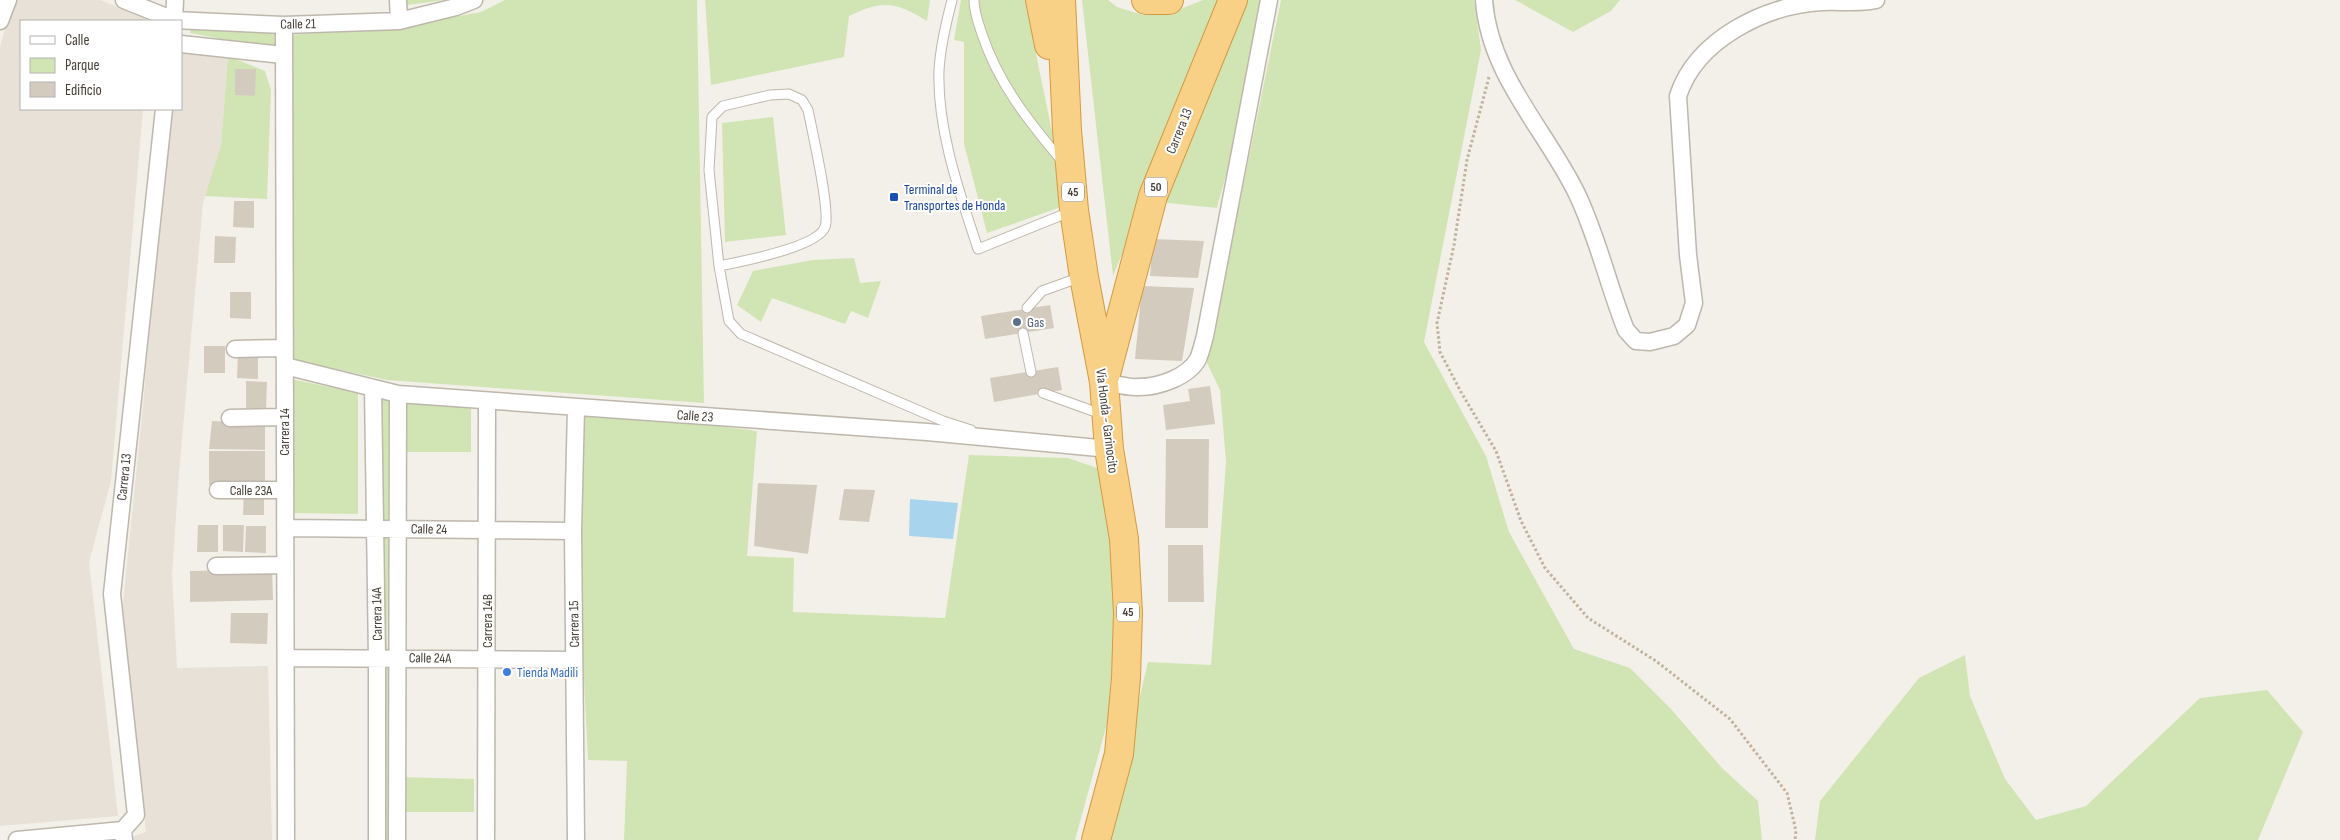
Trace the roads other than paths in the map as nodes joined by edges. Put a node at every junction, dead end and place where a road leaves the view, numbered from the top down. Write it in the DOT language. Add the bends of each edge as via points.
graph roads {
  1 [pos="8,0"];
  2 [pos="124,0"];
  3 [pos="175,0"];
  4 [pos="398,0"];
  5 [pos="474,0"];
  6 [pos="952,0"];
  7 [pos="974,0"];
  8 [pos="1040,0"];
  9 [pos="1061,0"];
  10 [pos="1146,0"];
  11 [pos="1169,0"];
  12 [pos="1233,0"];
  13 [pos="1269,0"];
  14 [pos="1484,0"];
  15 [pos="1876,0"];
  16 [pos="172,20"];
  17 [pos="174,20"];
  18 [pos="0,21"];
  19 [pos="182,21"];
  20 [pos="399,21"];
  21 [pos="284,24"];
  22 [pos="182,44"];
  23 [pos="284,55"];
  24 [pos="164,110"];
  25 [pos="1067,130"];
  26 [pos="1072,173"];
  27 [pos="1074,210"];
  28 [pos="719,266"];
  29 [pos="1084,276"];
  30 [pos="1027,308"];
  31 [pos="1023,333"];
  32 [pos="285,348"];
  33 [pos="235,350"];
  34 [pos="285,366"];
  35 [pos="1031,372"];
  36 [pos="1104,382"];
  37 [pos="373,388"];
  38 [pos="398,394"];
  39 [pos="1043,394"];
  40 [pos="486,402"];
  41 [pos="576,408"];
  42 [pos="284,417"];
  43 [pos="1106,417"];
  44 [pos="230,418"];
  45 [pos="993,438"];
  46 [pos="1109,448"];
  47 [pos="218,490"];
  48 [pos="284,490"];
  49 [pos="285,528"];
  50 [pos="376,528"];
  51 [pos="399,528"];
  52 [pos="487,530"];
  53 [pos="573,531"];
  54 [pos="285,565"];
  55 [pos="216,566"];
  56 [pos="286,658"];
  57 [pos="397,658"];
  58 [pos="377,659"];
  59 [pos="487,659"];
  60 [pos="574,660"];
  61 [pos="123,835"];
  62 [pos="17,840"];
  63 [pos="286,840"];
  64 [pos="377,840"];
  65 [pos="397,840"];
  66 [pos="486,840"];
  67 [pos="576,840"];
  68 [pos="1096,840"];
  1 -- 18 [label="street"];
  2 -- 16 [label="street, Calle 21"];
  3 -- 17 [label="street"];
  4 -- 20 [label="street"];
  5 -- 20 [label="street, Calle 21"];
  6 -- 27 [label="lane" via="939,71 943,117 957,183 978,249"];
  7 -- 26 [label="lane" via="986,46 1003,83 1025,117"];
  8 -- 25 [label="highway"];
  9 -- 25 [label="highway, Vía Honda - Garinocito / 45"];
  10 -- 11 [label="highway"];
  12 -- 36 [label="highway, Carrera 13 / 50" via="1152,196"];
  13 -- 36 [label="street" via="1205,336 1198,358 1178,377 1140,388"];
  14 -- 15 [label="street" via="1508,82 1576,192 1590,222 1626,330 1636,341 1650,342 1674,336 1687,325 1694,303 1678,96 1692,66 1726,37 1750,21 1774,11 1821,2"];
  19 -- 21 [label="street, Calle 21"];
  20 -- 21 [label="street, Calle 21"];
  21 -- 23 [label="street, Carrera 14"];
  22 -- 23 [label="street"];
  23 -- 32 [label="street, Carrera 14"];
  24 -- 61 [label="street, Carrera 13" via="112,594 136,815"];
  25 -- 26 [label="highway, Vía Honda - Garinocito / 45"];
  26 -- 27 [label="highway, Vía Honda - Garinocito / 45"];
  27 -- 29 [label="highway, Vía Honda - Garinocito / 45"];
  28 -- 28 [label="lane" via="795,247 819,235 825,227 822,182 808,110 802,100 789,94 723,106 712,118 710,170"];
  28 -- 45 [label="lane" via="729,321 741,334 943,421"];
  29 -- 30 [label="lane" via="1042,291"];
  29 -- 36 [label="highway, Vía Honda - Garinocito / 45"];
  31 -- 35 [label="lane"];
  32 -- 33 [label="street"];
  32 -- 34 [label="street, Carrera 14"];
  34 -- 37 [label="street, Calle 23"];
  34 -- 42 [label="street, Carrera 14"];
  36 -- 43 [label="highway, Vía Honda - Garinocito / 45"];
  37 -- 38 [label="street, Calle 23"];
  37 -- 50 [label="street, Carrera 14A"];
  38 -- 40 [label="street, Calle 23"];
  38 -- 51 [label="street, Carrera 14A"];
  39 -- 43 [label="lane"];
  40 -- 41 [label="street, Calle 23"];
  40 -- 52 [label="street, Carrera 14B"];
  41 -- 45 [label="street, Calle 23"];
  41 -- 53 [label="street, Carrera 15"];
  42 -- 44 [label="street"];
  42 -- 48 [label="street, Carrera 14"];
  43 -- 46 [label="highway, Vía Honda - Garinocito / 45"];
  45 -- 46 [label="street, Calle 23"];
  46 -- 68 [label="highway, Vía Honda - Garinocito / 45" via="1124,539 1128,613 1126,678 1118,754"];
  47 -- 48 [label="street, Calle 23A"];
  48 -- 49 [label="street, Carrera 14"];
  49 -- 50 [label="street, Calle 24"];
  49 -- 54 [label="street, Carrera 14"];
  50 -- 51 [label="street, Calle 24"];
  50 -- 58 [label="street, Carrera 14A"];
  51 -- 52 [label="street, Calle 24"];
  51 -- 57 [label="street, Carrera 14A"];
  52 -- 53 [label="street, Calle 24"];
  52 -- 59 [label="street, Carrera 14B"];
  53 -- 60 [label="street, Carrera 15"];
  54 -- 55 [label="street"];
  54 -- 56 [label="street, Carrera 14"];
  56 -- 58 [label="street, Calle 24A"];
  56 -- 63 [label="street, Carrera 14"];
  57 -- 58 [label="street, Calle 24A"];
  57 -- 59 [label="street, Calle 24A"];
  57 -- 65 [label="street, Carrera 14A"];
  58 -- 64 [label="street, Carrera 14A"];
  59 -- 60 [label="street, Calle 24A"];
  59 -- 66 [label="street, Carrera 14B"];
  60 -- 67 [label="street, Carrera 15"];
  61 -- 62 [label="street"];
}
